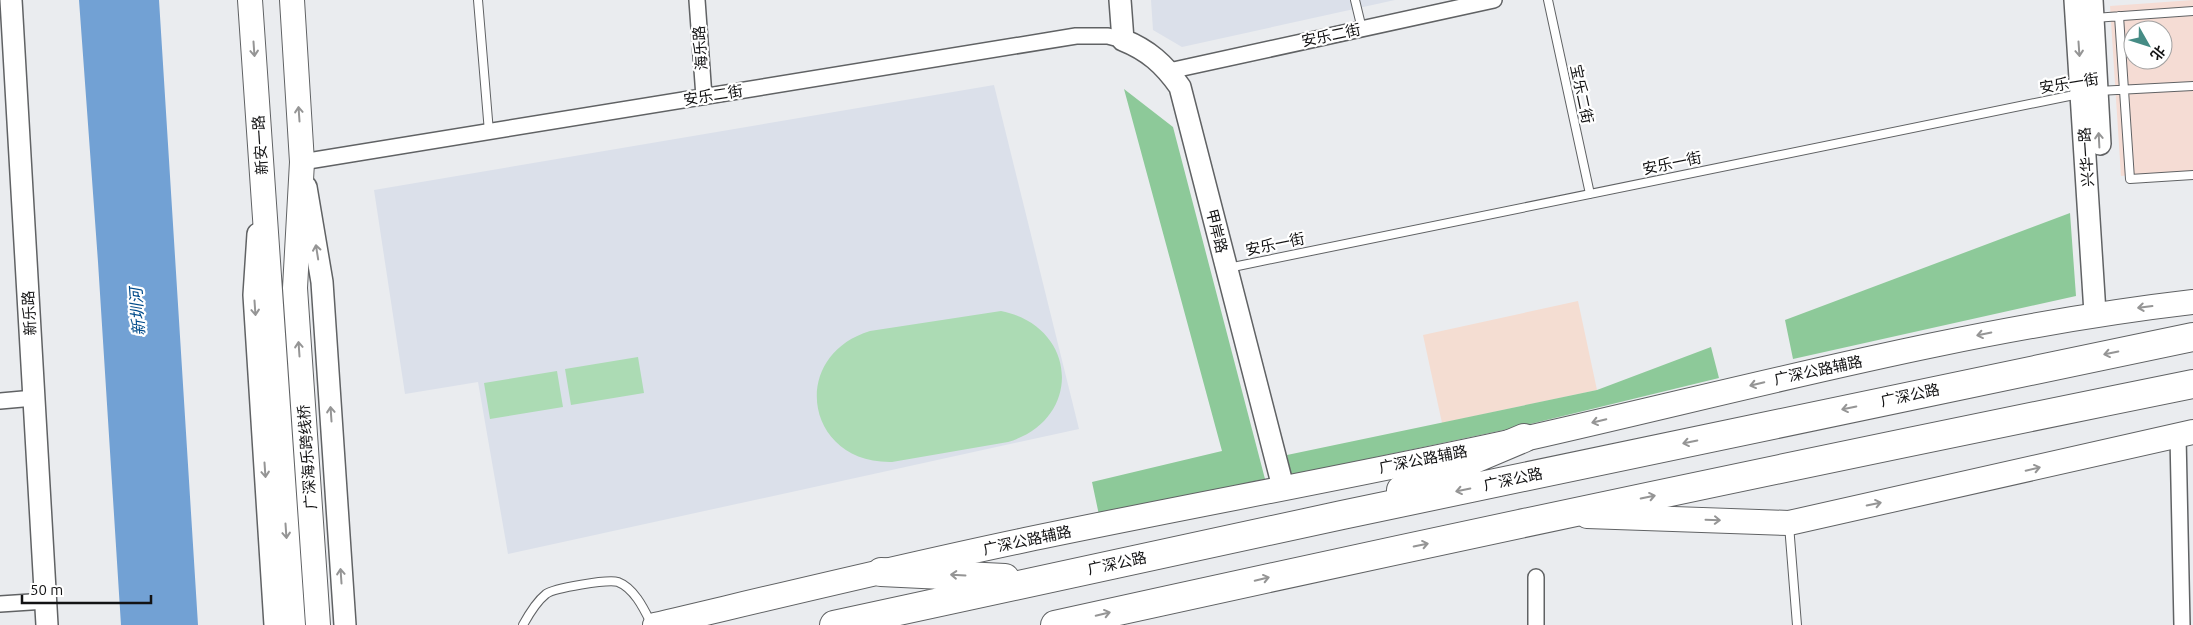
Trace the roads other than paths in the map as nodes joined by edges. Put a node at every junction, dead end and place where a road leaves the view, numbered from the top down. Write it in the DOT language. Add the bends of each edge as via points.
graph roads {
  1 [pos="11,0"];
  2 [pos="250,0"];
  3 [pos="292,0"];
  4 [pos="478,0"];
  5 [pos="697,0"];
  6 [pos="1120,0"];
  7 [pos="1355,0"];
  8 [pos="1494,0"];
  9 [pos="1548,0"];
  10 [pos="2084,10"];
  11 [pos="2193,11"];
  12 [pos="2119,16"];
  13 [pos="1362,29"];
  14 [pos="1123,40"];
  15 [pos="1169,71"];
  16 [pos="2193,86"];
  17 [pos="2124,91"];
  18 [pos="2089,92"];
  19 [pos="704,97"];
  20 [pos="489,132"];
  21 [pos="302,162"];
  22 [pos="262,172"];
  23 [pos="2193,174"];
  24 [pos="1590,194"];
  25 [pos="1226,268"];
  26 [pos="270,290"];
  27 [pos="2193,302"];
  28 [pos="2102,312"];
  29 [pos="2193,337"];
  30 [pos="2193,384"];
  31 [pos="34,398"];
  32 [pos="0,401"];
  33 [pos="2186,434"];
  34 [pos="1524,438"];
  35 [pos="1282,487"];
  36 [pos="1342,515"];
  37 [pos="1560,515"];
  38 [pos="1789,522"];
  39 [pos="881,572"];
  40 [pos="1536,577"];
  41 [pos="1042,579"];
  42 [pos="46,601"];
  43 [pos="0,604"];
  44 [pos="343,621"];
  45 [pos="280,624"];
  46 [pos="47,625"];
  47 [pos="318,625"];
  48 [pos="524,625"];
  49 [pos="654,625"];
  50 [pos="834,625"];
  51 [pos="1056,625"];
  52 [pos="1536,625"];
  53 [pos="1797,625"];
  54 [pos="2182,625"];
  1 -- 31 [label="street, 新乐路"];
  2 -- 22 [label="main road, 新安一路, one-way"];
  21 -- 3 [label="main road, one-way"];
  4 -- 20 [label="lane"];
  5 -- 19 [label="street, 海乐路"];
  6 -- 14 [label="street"];
  7 -- 13 [label="lane"];
  8 -- 13 [label="street, 安乐二街"];
  9 -- 24 [label="lane, 宝乐二街"];
  10 -- 12 [label="lane"];
  10 -- 18 [label="street, 兴华一路"];
  11 -- 12 [label="lane"];
  12 -- 17 [label="lane"];
  13 -- 15 [label="street, 安乐二街"];
  14 -- 15 [label="street, 甲岸路" via="1150,53"];
  14 -- 19 [label="street, 安乐二街" via="1108,36 1076,36"];
  15 -- 25 [label="street, 甲岸路" via="1180,86"];
  16 -- 17 [label="lane, 安乐一街"];
  17 -- 18 [label="lane, 安乐一街"];
  17 -- 23 [label="lane" via="2130,179"];
  18 -- 24 [label="lane, 安乐一街"];
  18 -- 28 [label="street, 兴华一路"];
  19 -- 20 [label="street, 安乐二街"];
  20 -- 21 [label="street, 安乐二街"];
  44 -- 21 [label="street, one-way" via="322,282"];
  47 -- 21 [label="main road, 广深海乐跨线桥, one-way" via="295,288"];
  22 -- 26 [label="main road, 新安一路"];
  22 -- 45 [label="street, one-way" via="254,295"];
  24 -- 25 [label="lane, 安乐一街"];
  25 -- 35 [label="street, 甲岸路"];
  26 -- 45 [label="main road, 广深海乐跨线桥, one-way"];
  27 -- 28 [label="main road, 广深公路辅路, one-way"];
  28 -- 34 [label="main road, 广深公路辅路, one-way" via="1802,373"];
  29 -- 36 [label="highway, 广深公路, one-way"];
  37 -- 30 [label="highway, one-way"];
  31 -- 32 [label="street"];
  31 -- 42 [label="street, 新乐路"];
  38 -- 33 [label="main road, one-way"];
  33 -- 54 [label="street"];
  34 -- 35 [label="main road, 广深公路辅路"];
  34 -- 36 [label="highway"];
  35 -- 39 [label="main road, 广深公路辅路"];
  36 -- 41 [label="highway, 广深公路"];
  37 -- 38 [label="main road, one-way"];
  51 -- 37 [label="highway, one-way"];
  38 -- 53 [label="lane"];
  41 -- 39 [label="highway, one-way"];
  39 -- 49 [label="main road, 广深公路辅路"];
  40 -- 52 [label="street"];
  41 -- 50 [label="highway, 广深公路"];
  42 -- 43 [label="street"];
  42 -- 46 [label="street, 新乐路"];
  48 -- 49 [label="lane" via="528,615 548,593 604,581 617,582 628,590 638,599"];
}
